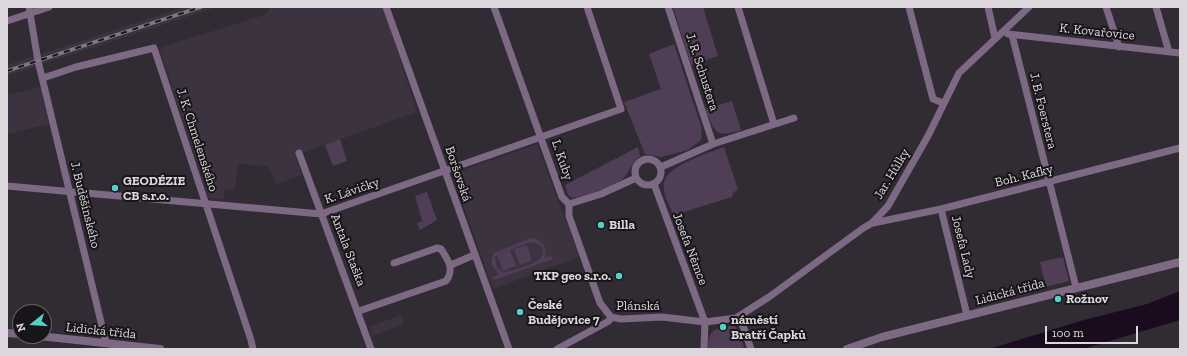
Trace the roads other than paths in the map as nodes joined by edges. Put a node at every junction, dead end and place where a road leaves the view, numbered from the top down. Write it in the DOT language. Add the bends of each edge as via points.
graph roads {
  1 [pos="49,7"];
  2 [pos="386,7"];
  3 [pos="494,7"];
  4 [pos="587,7"];
  5 [pos="668,7"];
  6 [pos="738,7"];
  7 [pos="909,7"];
  8 [pos="988,7"];
  9 [pos="1030,7"];
  10 [pos="1106,7"];
  11 [pos="1156,7"];
  12 [pos="30,10"];
  13 [pos="7,21"];
  14 [pos="1012,35"];
  15 [pos="997,36"];
  16 [pos="1119,46"];
  17 [pos="1169,52"];
  18 [pos="1180,53"];
  19 [pos="42,75"];
  20 [pos="943,103"];
  21 [pos="794,118"];
  22 [pos="774,124"];
  23 [pos="541,136"];
  24 [pos="713,144"];
  25 [pos="1180,148"];
  26 [pos="299,153"];
  27 [pos="661,167"];
  28 [pos="445,172"];
  29 [pos="636,178"];
  30 [pos="1049,182"];
  31 [pos="654,184"];
  32 [pos="7,186"];
  33 [pos="68,191"];
  34 [pos="206,204"];
  35 [pos="569,204"];
  36 [pos="941,209"];
  37 [pos="321,214"];
  38 [pos="872,223"];
  39 [pos="474,255"];
  40 [pos="1180,262"];
  41 [pos="394,263"];
  42 [pos="451,265"];
  43 [pos="1076,287"];
  44 [pos="358,311"];
  45 [pos="967,315"];
  46 [pos="611,316"];
  47 [pos="736,318"];
  48 [pos="705,322"];
  49 [pos="52,337"];
  50 [pos="106,343"];
  51 [pos="126,347"];
  52 [pos="160,349"];
  53 [pos="253,349"];
  54 [pos="371,349"];
  55 [pos="509,349"];
  56 [pos="556,349"];
  57 [pos="704,349"];
  58 [pos="751,349"];
  59 [pos="847,349"];
  1 -- 12 [label="street"];
  2 -- 28 [label="street, Boršovská"];
  3 -- 23 [label="street, L. Kuby"];
  4 -- 23 [label="street, K. Lávičky" via="621,109"];
  5 -- 24 [label="street, J. R. Schustera"];
  6 -- 22 [label="street"];
  7 -- 20 [label="street" via="933,99"];
  8 -- 15 [label="street"];
  9 -- 15 [label="street, Jar. Hůlky"];
  10 -- 16 [label="street"];
  11 -- 17 [label="street"];
  12 -- 13 [label="street"];
  12 -- 19 [label="street, J. Buděšínského"];
  14 -- 15 [label="street, K. Kovařovice"];
  14 -- 16 [label="street, K. Kovařovice"];
  14 -- 30 [label="street, J. B. Foerstera"];
  15 -- 20 [label="street, Jar. Hůlky" via="959,73"];
  16 -- 17 [label="street, K. Kovařovice"];
  17 -- 18 [label="street, K. Kovařovice"];
  19 -- 33 [label="street, J. Buděšínského"];
  19 -- 34 [label="street, J. K. Chmelenského" via="154,48"];
  20 -- 38 [label="street, Jar. Hůlky" via="914,162 888,206"];
  21 -- 22 [label="street"];
  22 -- 24 [label="street"];
  23 -- 28 [label="street, K. Lávičky"];
  23 -- 35 [label="street, L. Kuby" via="562,197"];
  24 -- 27 [label="street"];
  25 -- 30 [label="street, Boh. Kafky"];
  26 -- 37 [label="street, Antala Staška"];
  27 -- 29 [label="street" via="654,159 643,159 635,167"];
  27 -- 31 [label="street" via="661,177"];
  28 -- 37 [label="street, K. Lávičky"];
  28 -- 39 [label="street, Boršovská"];
  29 -- 31 [label="street" via="644,185"];
  29 -- 35 [label="street" via="601,194"];
  30 -- 36 [label="street, Boh. Kafky"];
  30 -- 43 [label="street, J. B. Foerstera"];
  31 -- 48 [label="street, Josefa Němce"];
  32 -- 33 [label="street, K. Lávičky"];
  33 -- 34 [label="street, K. Lávičky"];
  33 -- 50 [label="street, J. Buděšínského"];
  34 -- 37 [label="street, K. Lávičky"];
  34 -- 53 [label="street, J. K. Chmelenského"];
  35 -- 46 [label="street, L. Kuby" via="569,216 596,295"];
  36 -- 38 [label="street, Boh. Kafky"];
  36 -- 45 [label="street, Josefa Lady"];
  37 -- 44 [label="street, Antala Staška"];
  38 -- 47 [label="street, Jar. Hůlky"];
  39 -- 42 [label="street"];
  39 -- 55 [label="street, Boršovská"];
  40 -- 43 [label="street, Lidická třída"];
  41 -- 42 [label="street" via="441,248"];
  42 -- 44 [label="street" via="451,275 446,281"];
  43 -- 45 [label="street, Lidická třída"];
  44 -- 54 [label="street, Antala Staška"];
  45 -- 59 [label="street, Lidická třída" via="882,337"];
  46 -- 48 [label="street, Plánská" via="621,319 662,317"];
  46 -- 56 [label="street, Plánská" via="609,321"];
  47 -- 48 [label="street, Plánská"];
  47 -- 58 [label="street" via="743,326"];
  48 -- 57 [label="street"];
  49 -- 50 [label="street, Lidická třída"];
  50 -- 51 [label="street, Lidická třída"];
  51 -- 52 [label="street, Lidická třída"];
}
